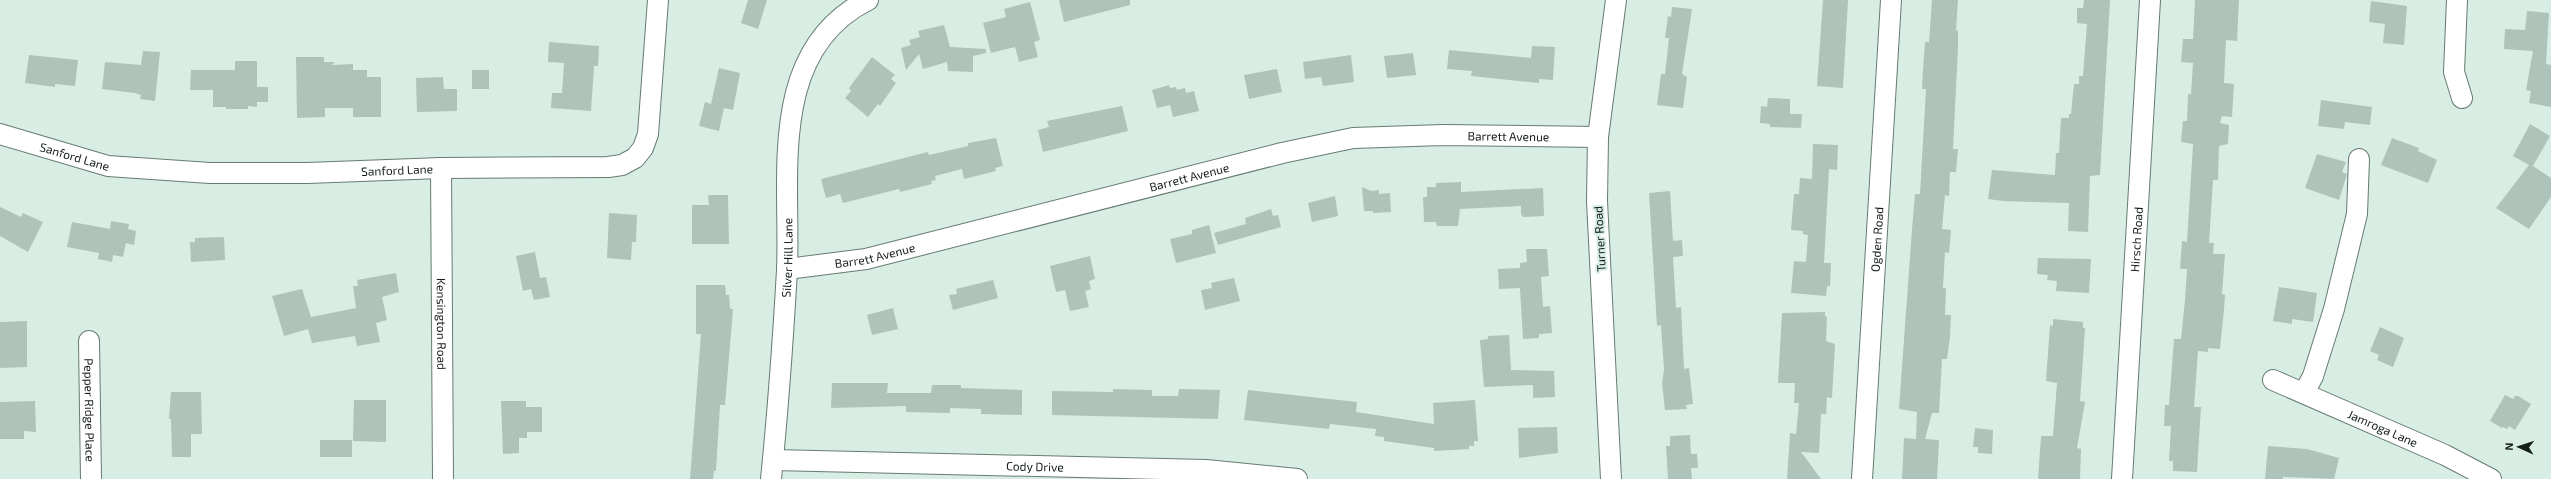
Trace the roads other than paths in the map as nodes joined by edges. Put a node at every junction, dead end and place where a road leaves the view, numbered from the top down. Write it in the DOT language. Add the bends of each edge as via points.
graph roads {
  1 [pos="658,0"];
  2 [pos="868,0"];
  3 [pos="1616,0"];
  4 [pos="1891,0"];
  5 [pos="2150,0"];
  6 [pos="2457,0"];
  7 [pos="2462,98"];
  8 [pos="0,134"];
  9 [pos="1598,137"];
  10 [pos="2359,159"];
  11 [pos="441,168"];
  12 [pos="787,269"];
  13 [pos="89,341"];
  14 [pos="2273,380"];
  15 [pos="2304,393"];
  16 [pos="772,469"];
  17 [pos="91,479"];
  18 [pos="442,479"];
  19 [pos="1297,479"];
  20 [pos="1611,479"];
  21 [pos="1862,479"];
  22 [pos="2122,479"];
  23 [pos="2492,479"];
  1 -- 11 [label="street, Sanford Lane" via="648,134 643,148 635,158 622,165 591,169"];
  2 -- 12 [label="street, Silver Hill Lane" via="835,23 806,66 797,89 787,147"];
  3 -- 9 [label="street, Turner Road"];
  4 -- 21 [label="street, Ogden Road"];
  5 -- 22 [label="street, Hirsch Road"];
  6 -- 7 [label="street" via="2454,72"];
  8 -- 11 [label="street, Sanford Lane" via="108,166 155,170 307,173"];
  9 -- 12 [label="street, Barrett Avenue" via="1444,135 1353,138 1275,155 866,259"];
  9 -- 20 [label="street, Turner Road" via="1597,201"];
  10 -- 15 [label="street" via="2357,214 2334,308 2313,376"];
  11 -- 18 [label="street, Kensington Road"];
  12 -- 16 [label="street, Silver Hill Lane"];
  13 -- 17 [label="street, Pepper Ridge Place"];
  14 -- 15 [label="street, Jamroga Lane"];
  15 -- 23 [label="street, Jamroga Lane" via="2446,455"];
  16 -- 19 [label="street, Cody Drive" via="1198,469"];
}
